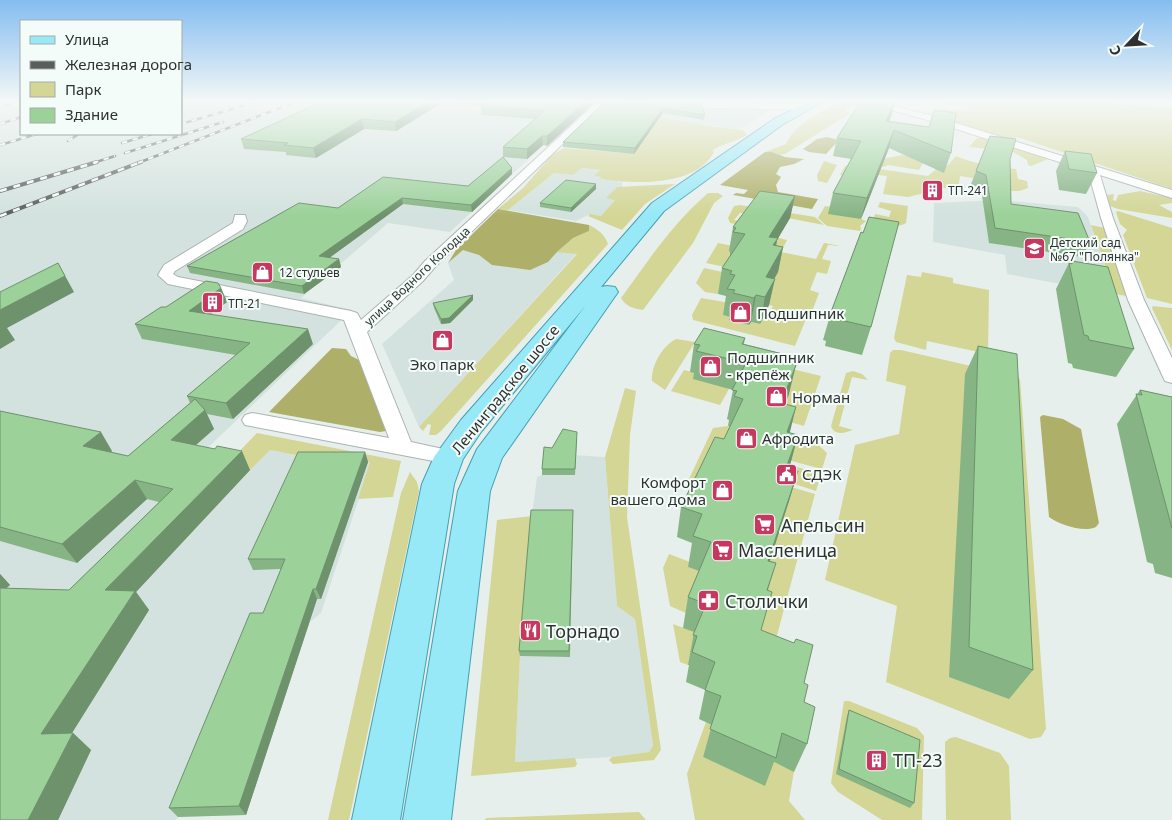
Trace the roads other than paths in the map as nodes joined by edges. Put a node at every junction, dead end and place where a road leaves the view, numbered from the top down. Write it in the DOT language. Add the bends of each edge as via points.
graph roads {
  1 [pos="560,140"];
  2 [pos="752,140"];
  3 [pos="769,140"];
  4 [pos="1000,140"];
  5 [pos="1093,170"];
  6 [pos="1172,194"];
  7 [pos="240,218"];
  8 [pos="358,331"];
  9 [pos="1172,377"];
  10 [pos="252,420"];
  11 [pos="403,448"];
  12 [pos="449,457"];
  13 [pos="376,820"];
  14 [pos="428,820"];
  1 -- 8 [label="street, улица Водного Колодца" via="418,278"];
  2 -- 12 [label="main road, Ленинградское шоссе" via="658,207 471,426"];
  3 -- 14 [label="main road, Ленинградское шоссе" via="692,195 666,218 591,313 488,456 474,491"];
  4 -- 5 [label="street"];
  5 -- 6 [label="street"];
  5 -- 9 [label="street" via="1136,300"];
  7 -- 8 [label="street" via="238,226 169,268 165,275 173,281 351,316"];
  8 -- 11 [label="street, улица Водного Колодца"];
  10 -- 11 [label="street"];
  11 -- 12 [label="street"];
  12 -- 13 [label="main road, Ленинградское шоссе" via="438,484"];
}
